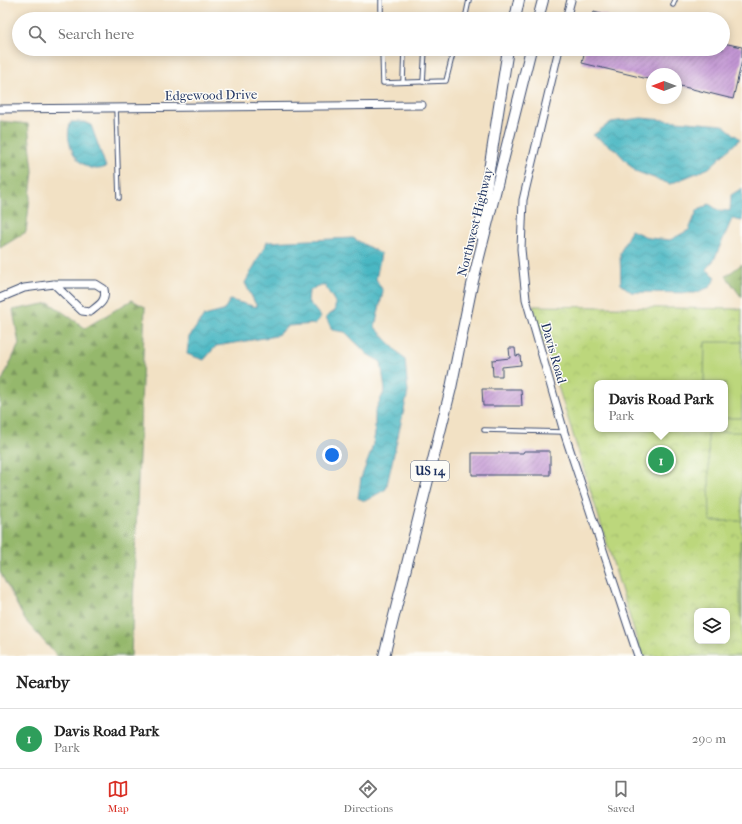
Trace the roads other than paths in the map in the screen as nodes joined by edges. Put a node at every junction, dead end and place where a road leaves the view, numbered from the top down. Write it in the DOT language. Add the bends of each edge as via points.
graph roads {
  1 [pos="381,0"];
  2 [pos="469,0"];
  3 [pos="520,0"];
  4 [pos="543,0"];
  5 [pos="571,0"];
  6 [pos="675,0"];
  7 [pos="673,5"];
  8 [pos="381,12"];
  9 [pos="466,12"];
  10 [pos="517,12"];
  11 [pos="540,12"];
  12 [pos="568,12"];
  13 [pos="382,56"];
  14 [pos="404,56"];
  15 [pos="424,56"];
  16 [pos="452,56"];
  17 [pos="507,56"];
  18 [pos="529,56"];
  19 [pos="557,56"];
  20 [pos="403,82"];
  21 [pos="423,82"];
  22 [pos="422,105"];
  23 [pos="116,108"];
  24 [pos="0,109"];
  25 [pos="119,198"];
  26 [pos="54,284"];
  27 [pos="472,285"];
  28 [pos="0,298"];
  29 [pos="484,430"];
  30 [pos="564,432"];
  31 [pos="384,656"];
  32 [pos="638,656"];
  1 -- 8 [label="lane"];
  2 -- 9 [label="lane"];
  3 -- 10 [label="main road"];
  4 -- 11 [label="main road"];
  5 -- 12 [label="street"];
  6 -- 7 [label="lane"];
  13 -- 20 [label="lane" via="382,83"];
  14 -- 20 [label="lane"];
  15 -- 21 [label="lane"];
  16 -- 21 [label="lane" via="446,81"];
  17 -- 27 [label="main road, Northwest Highway / US 14" via="488,166"];
  18 -- 27 [label="main road, Northwest Highway / US 14"];
  19 -- 30 [label="street, Davis Road" via="523,200 521,249 526,299"];
  20 -- 21 [label="lane"];
  22 -- 23 [label="street, Edgewood Drive"];
  23 -- 24 [label="street, Edgewood Drive"];
  23 -- 25 [label="lane"];
  26 -- 26 [label="street" via="96,284 104,288 105,296 103,302 90,312 82,311"];
  26 -- 28 [label="street" via="24,288"];
  27 -- 31 [label="main road, US 14" via="450,388"];
  29 -- 30 [label="lane"];
  30 -- 32 [label="street, Davis Road"];
}
